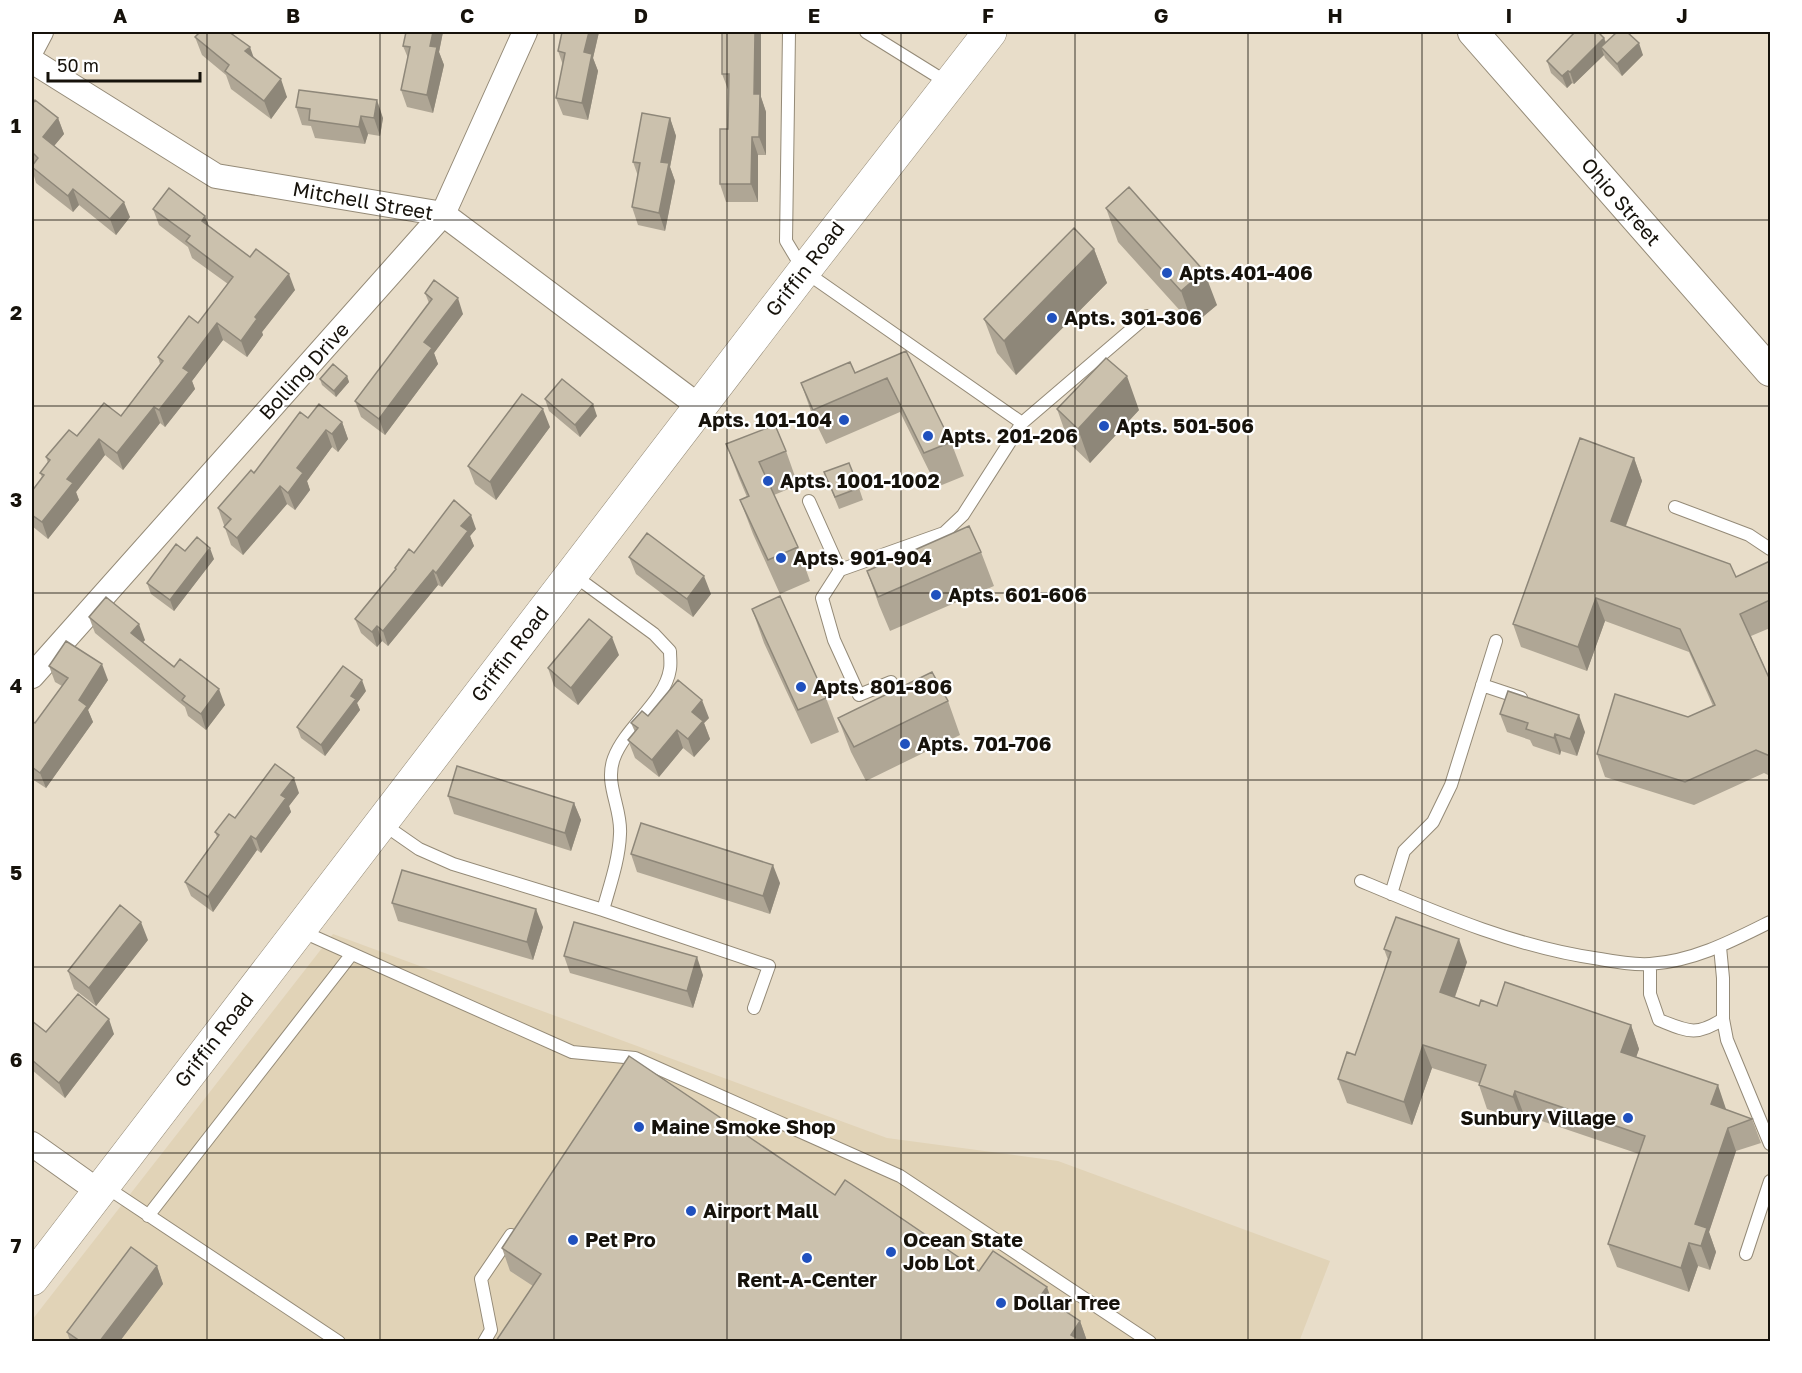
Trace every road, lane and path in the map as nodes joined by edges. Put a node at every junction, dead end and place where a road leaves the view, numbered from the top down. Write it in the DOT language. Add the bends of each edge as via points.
graph roads {
  1 [pos="41,32"];
  2 [pos="525,32"];
  3 [pos="789,32"];
  4 [pos="866,32"];
  5 [pos="990,32"];
  6 [pos="1473,32"];
  7 [pos="32,49"];
  8 [pos="32,61"];
  9 [pos="949,84"];
  10 [pos="443,214"];
  11 [pos="804,271"];
  12 [pos="1147,316"];
  13 [pos="1770,371"];
  14 [pos="700,407"];
  15 [pos="1022,423"];
  16 [pos="809,501"];
  17 [pos="1675,507"];
  18 [pos="1770,549"];
  19 [pos="840,570"];
  20 [pos="571,573"];
  21 [pos="1496,641"];
  22 [pos="32,676"];
  23 [pos="891,682"];
  24 [pos="1482,686"];
  25 [pos="1535,702"];
  26 [pos="382,823"];
  27 [pos="1361,881"];
  28 [pos="1391,894"];
  29 [pos="603,910"];
  30 [pos="1770,922"];
  31 [pos="298,930"];
  32 [pos="1720,947"];
  33 [pos="351,955"];
  34 [pos="1650,964"];
  35 [pos="754,1008"];
  36 [pos="1723,1019"];
  37 [pos="32,1144"];
  38 [pos="1770,1144"];
  39 [pos="1770,1181"];
  40 [pos="100,1188"];
  41 [pos="148,1216"];
  42 [pos="516,1229"];
  43 [pos="1746,1254"];
  44 [pos="32,1279"];
  45 [pos="339,1341"];
  46 [pos="484,1341"];
  47 [pos="1150,1341"];
  1 -- 7 [label="street"];
  2 -- 10 [label="street, Bolling Drive"];
  3 -- 11 [label="lane" via="786,241"];
  4 -- 9 [label="lane"];
  5 -- 9 [label="main road, Griffin Road"];
  6 -- 13 [label="street, Ohio Street"];
  8 -- 10 [label="street, Mitchell Street" via="216,176"];
  9 -- 11 [label="main road, Griffin Road"];
  10 -- 14 [label="street, Mitchell Street"];
  10 -- 22 [label="street, Bolling Drive"];
  11 -- 14 [label="main road, Griffin Road"];
  11 -- 15 [label="lane"];
  12 -- 15 [label="lane"];
  14 -- 20 [label="main road, Griffin Road"];
  15 -- 19 [label="lane" via="963,515 944,532"];
  16 -- 19 [label="lane"];
  17 -- 18 [label="lane" via="1749,535"];
  19 -- 23 [label="lane" via="822,598 834,640 859,694"];
  20 -- 26 [label="main road, Griffin Road"];
  20 -- 29 [label="lane" via="654,634 670,651 670,670 663,689 620,744 613,760 610,781 621,832"];
  21 -- 24 [label="lane"];
  24 -- 25 [label="lane"];
  24 -- 28 [label="lane" via="1451,785 1434,822 1404,851"];
  26 -- 29 [label="lane" via="419,849 453,864"];
  26 -- 31 [label="main road, Griffin Road"];
  27 -- 28 [label="lane"];
  28 -- 34 [label="lane" via="1566,954"];
  29 -- 35 [label="lane" via="769,966"];
  30 -- 32 [label="lane"];
  31 -- 33 [label="lane"];
  31 -- 40 [label="main road, Griffin Road"];
  32 -- 34 [label="lane"];
  32 -- 36 [label="lane"];
  33 -- 41 [label="lane"];
  33 -- 47 [label="lane" via="572,1052 632,1062 900,1176"];
  34 -- 36 [label="lane" via="1650,994 1659,1020 1688,1032 1709,1028"];
  36 -- 38 [label="lane" via="1727,1040"];
  37 -- 40 [label="street"];
  39 -- 43 [label="lane"];
  40 -- 41 [label="lane"];
  40 -- 44 [label="main road, Griffin Road"];
  41 -- 45 [label="lane"];
  42 -- 46 [label="lane" via="481,1279 491,1330"];
}
